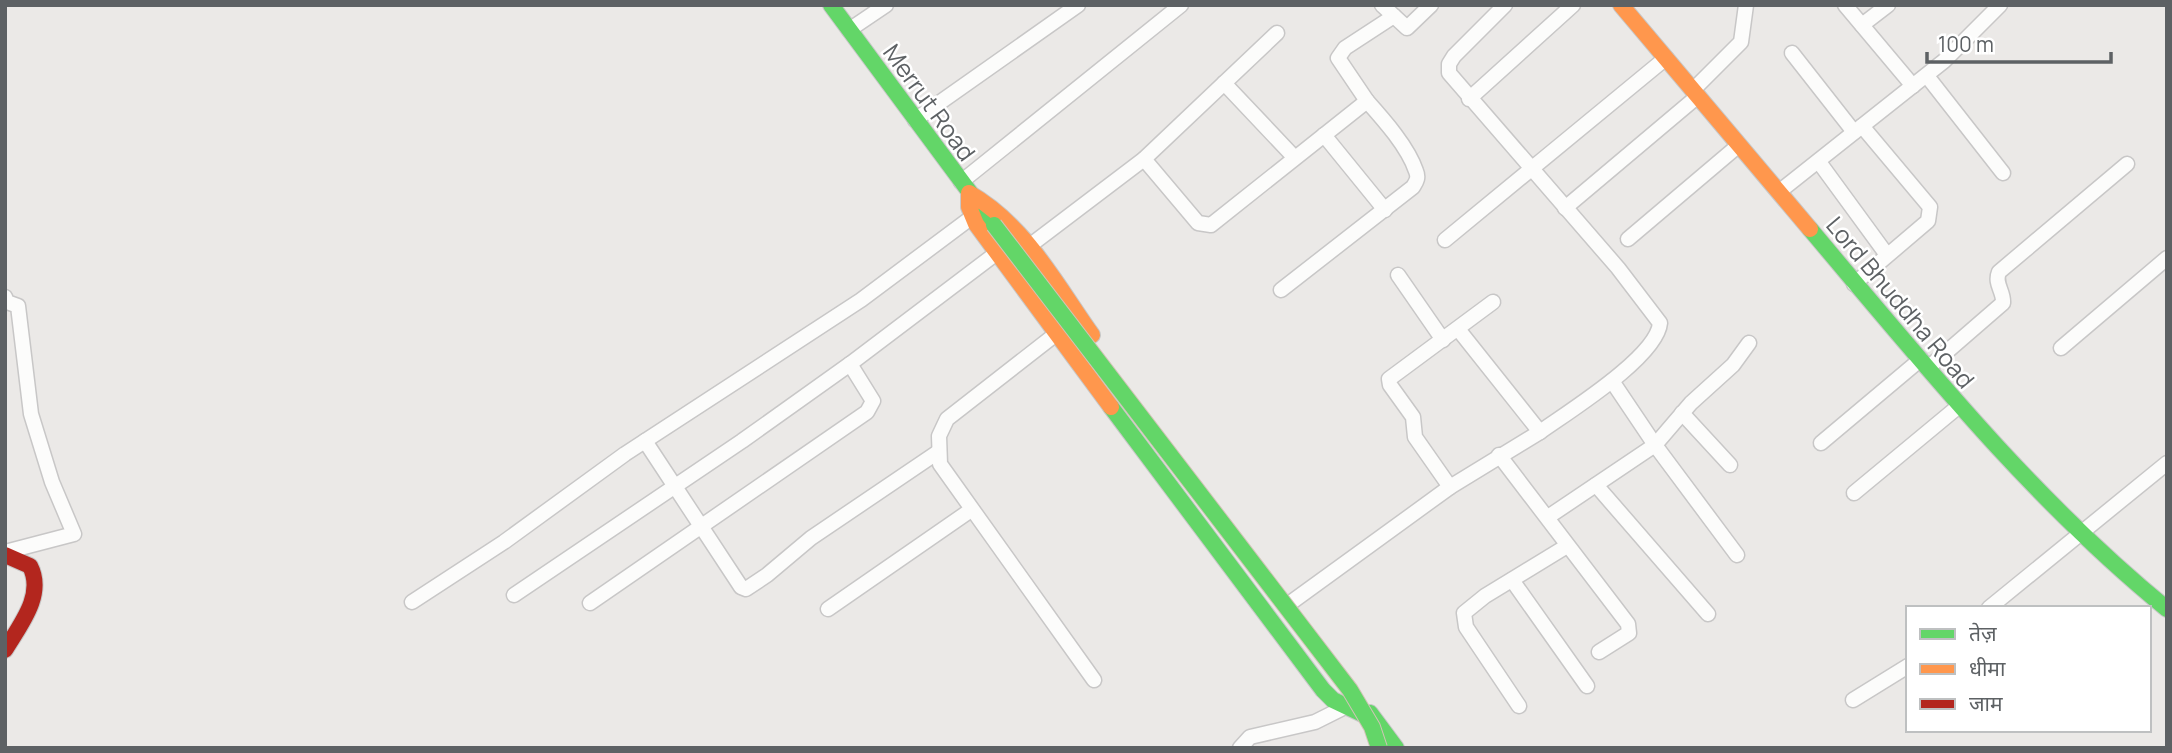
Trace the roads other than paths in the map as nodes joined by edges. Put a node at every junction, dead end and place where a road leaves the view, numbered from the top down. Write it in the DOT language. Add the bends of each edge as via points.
graph roads {
  1 [pos="831,5"];
  2 [pos="886,5"];
  3 [pos="1078,5"];
  4 [pos="1181,5"];
  5 [pos="1382,5"];
  6 [pos="1431,5"];
  7 [pos="1505,5"];
  8 [pos="1573,5"];
  9 [pos="1621,5"];
  10 [pos="1746,5"];
  11 [pos="1845,5"];
  12 [pos="1888,5"];
  13 [pos="2000,5"];
  14 [pos="1394,16"];
  15 [pos="1862,25"];
  16 [pos="849,30"];
  17 [pos="1278,33"];
  18 [pos="1792,53"];
  19 [pos="1666,58"];
  20 [pos="1927,76"];
  21 [pos="1224,83"];
  22 [pos="1913,86"];
  23 [pos="1696,93"];
  24 [pos="1469,99"];
  25 [pos="1367,101"];
  26 [pos="915,120"];
  27 [pos="1858,129"];
  28 [pos="1324,135"];
  29 [pos="1739,145"];
  30 [pos="1294,157"];
  31 [pos="1144,159"];
  32 [pos="1819,162"];
  33 [pos="2127,164"];
  34 [pos="1531,170"];
  35 [pos="2003,173"];
  36 [pos="965,187"];
  37 [pos="1780,191"];
  38 [pos="1565,208"];
  39 [pos="1385,210"];
  40 [pos="972,216"];
  41 [pos="1628,239"];
  42 [pos="1445,240"];
  43 [pos="1028,247"];
  44 [pos="998,253"];
  45 [pos="1887,255"];
  46 [pos="2167,258"];
  47 [pos="1398,275"];
  48 [pos="1854,284"];
  49 [pos="1281,290"];
  50 [pos="5,297"];
  51 [pos="1493,302"];
  52 [pos="1458,329"];
  53 [pos="1056,334"];
  54 [pos="1443,340"];
  55 [pos="1749,343"];
  56 [pos="2061,348"];
  57 [pos="850,364"];
  58 [pos="1924,364"];
  59 [pos="1612,381"];
  60 [pos="1959,406"];
  61 [pos="1682,413"];
  62 [pos="1540,432"];
  63 [pos="645,440"];
  64 [pos="1821,443"];
  65 [pos="1654,445"];
  66 [pos="937,452"];
  67 [pos="1499,455"];
  68 [pos="2167,463"];
  69 [pos="1730,465"];
  70 [pos="1596,485"];
  71 [pos="674,486"];
  72 [pos="1450,487"];
  73 [pos="1854,493"];
  74 [pos="971,510"];
  75 [pos="1548,517"];
  76 [pos="701,529"];
  77 [pos="2082,533"];
  78 [pos="1567,546"];
  79 [pos="5,554"];
  80 [pos="1737,555"];
  81 [pos="1512,580"];
  82 [pos="514,595"];
  83 [pos="1293,601"];
  84 [pos="412,602"];
  85 [pos="590,603"];
  86 [pos="1991,606"];
  87 [pos="828,609"];
  88 [pos="2167,609"];
  89 [pos="1708,614"];
  90 [pos="5,650"];
  91 [pos="1599,652"];
  92 [pos="1906,667"];
  93 [pos="1094,680"];
  94 [pos="1587,686"];
  95 [pos="1853,700"];
  96 [pos="1347,706"];
  97 [pos="1519,706"];
  98 [pos="1373,719"];
  99 [pos="1240,748"];
  100 [pos="1379,748"];
  101 [pos="1396,748"];
  1 -- 16 [label="street, Merrut Road"];
  2 -- 16 [label="street"];
  3 -- 26 [label="street"];
  4 -- 36 [label="street"];
  5 -- 14 [label="street"];
  6 -- 14 [label="street" via="1407,28"];
  7 -- 24 [label="street" via="1448,64 1449,73"];
  8 -- 24 [label="street"];
  9 -- 19 [label="street, Lord Bhuddha Road"];
  10 -- 23 [label="street" via="1741,42"];
  11 -- 15 [label="street"];
  12 -- 15 [label="street"];
  13 -- 20 [label="street"];
  14 -- 25 [label="street" via="1345,48 1338,58"];
  15 -- 22 [label="street"];
  16 -- 26 [label="street, Merrut Road"];
  17 -- 21 [label="street"];
  18 -- 27 [label="street"];
  19 -- 23 [label="street, Lord Bhuddha Road"];
  19 -- 34 [label="street"];
  20 -- 22 [label="street"];
  20 -- 35 [label="street"];
  21 -- 30 [label="street"];
  21 -- 31 [label="street"];
  22 -- 27 [label="street"];
  23 -- 29 [label="street, Lord Bhuddha Road"];
  23 -- 38 [label="street"];
  24 -- 34 [label="street"];
  25 -- 28 [label="street"];
  25 -- 39 [label="street" via="1417,173 1413,187"];
  26 -- 36 [label="street, Merrut Road"];
  27 -- 32 [label="street"];
  27 -- 45 [label="street" via="1931,211 1928,221"];
  28 -- 30 [label="street"];
  28 -- 39 [label="street"];
  29 -- 37 [label="street, Lord Bhuddha Road"];
  29 -- 41 [label="street"];
  30 -- 31 [label="street" via="1204,226"];
  31 -- 43 [label="street"];
  32 -- 37 [label="street"];
  32 -- 45 [label="street"];
  33 -- 58 [label="street" via="1999,272 2003,303"];
  34 -- 38 [label="street"];
  34 -- 42 [label="street"];
  36 -- 40 [label="street"];
  36 -- 43 [label="street" via="991,203"];
  36 -- 100 [label="street, Merrut Road, bridge" via="1350,690"];
  37 -- 48 [label="street, Lord Bhuddha Road"];
  38 -- 59 [label="street" via="1660,323 1656,338"];
  39 -- 49 [label="street"];
  40 -- 44 [label="street"];
  40 -- 63 [label="street" via="861,300"];
  43 -- 83 [label="street"];
  44 -- 53 [label="street"];
  44 -- 57 [label="street"];
  45 -- 48 [label="street"];
  46 -- 56 [label="street"];
  47 -- 54 [label="street"];
  48 -- 58 [label="street, Lord Bhuddha Road"];
  50 -- 79 [label="street" via="19,306 32,414 52,482 74,534"];
  51 -- 52 [label="street"];
  52 -- 54 [label="street"];
  52 -- 62 [label="street"];
  53 -- 66 [label="street" via="947,419 941,426"];
  53 -- 96 [label="street" via="1323,690"];
  54 -- 72 [label="street" via="1392,375 1389,382 1413,417 1415,437"];
  55 -- 61 [label="street" via="1733,365"];
  57 -- 71 [label="street"];
  57 -- 76 [label="street" via="873,401 867,412"];
  58 -- 60 [label="street, Lord Bhuddha Road"];
  58 -- 64 [label="street"];
  59 -- 62 [label="street"];
  59 -- 65 [label="street"];
  60 -- 73 [label="street"];
  60 -- 77 [label="street, Lord Bhuddha Road"];
  61 -- 65 [label="street"];
  61 -- 69 [label="street"];
  62 -- 67 [label="street"];
  63 -- 71 [label="street"];
  63 -- 84 [label="street"];
  65 -- 70 [label="street"];
  65 -- 80 [label="street"];
  66 -- 74 [label="street"];
  66 -- 76 [label="street" via="811,538 750,588 741,587"];
  67 -- 72 [label="street"];
  67 -- 75 [label="street"];
  68 -- 77 [label="street"];
  70 -- 75 [label="street"];
  70 -- 89 [label="street"];
  71 -- 76 [label="street"];
  71 -- 82 [label="street"];
  72 -- 83 [label="street"];
  74 -- 87 [label="street"];
  74 -- 93 [label="street"];
  75 -- 78 [label="street"];
  76 -- 85 [label="street"];
  77 -- 86 [label="street"];
  77 -- 88 [label="street, Lord Bhuddha Road"];
  78 -- 81 [label="street"];
  78 -- 91 [label="street" via="1630,629"];
  79 -- 90 [label="street" via="30,566 37,581 34,596"];
  81 -- 94 [label="street"];
  81 -- 97 [label="street" via="1468,607 1463,620"];
  83 -- 98 [label="street" via="1357,689"];
  92 -- 95 [label="street"];
  96 -- 98 [label="street"];
  96 -- 99 [label="street" via="1315,722 1250,737"];
  98 -- 101 [label="street"];
}
